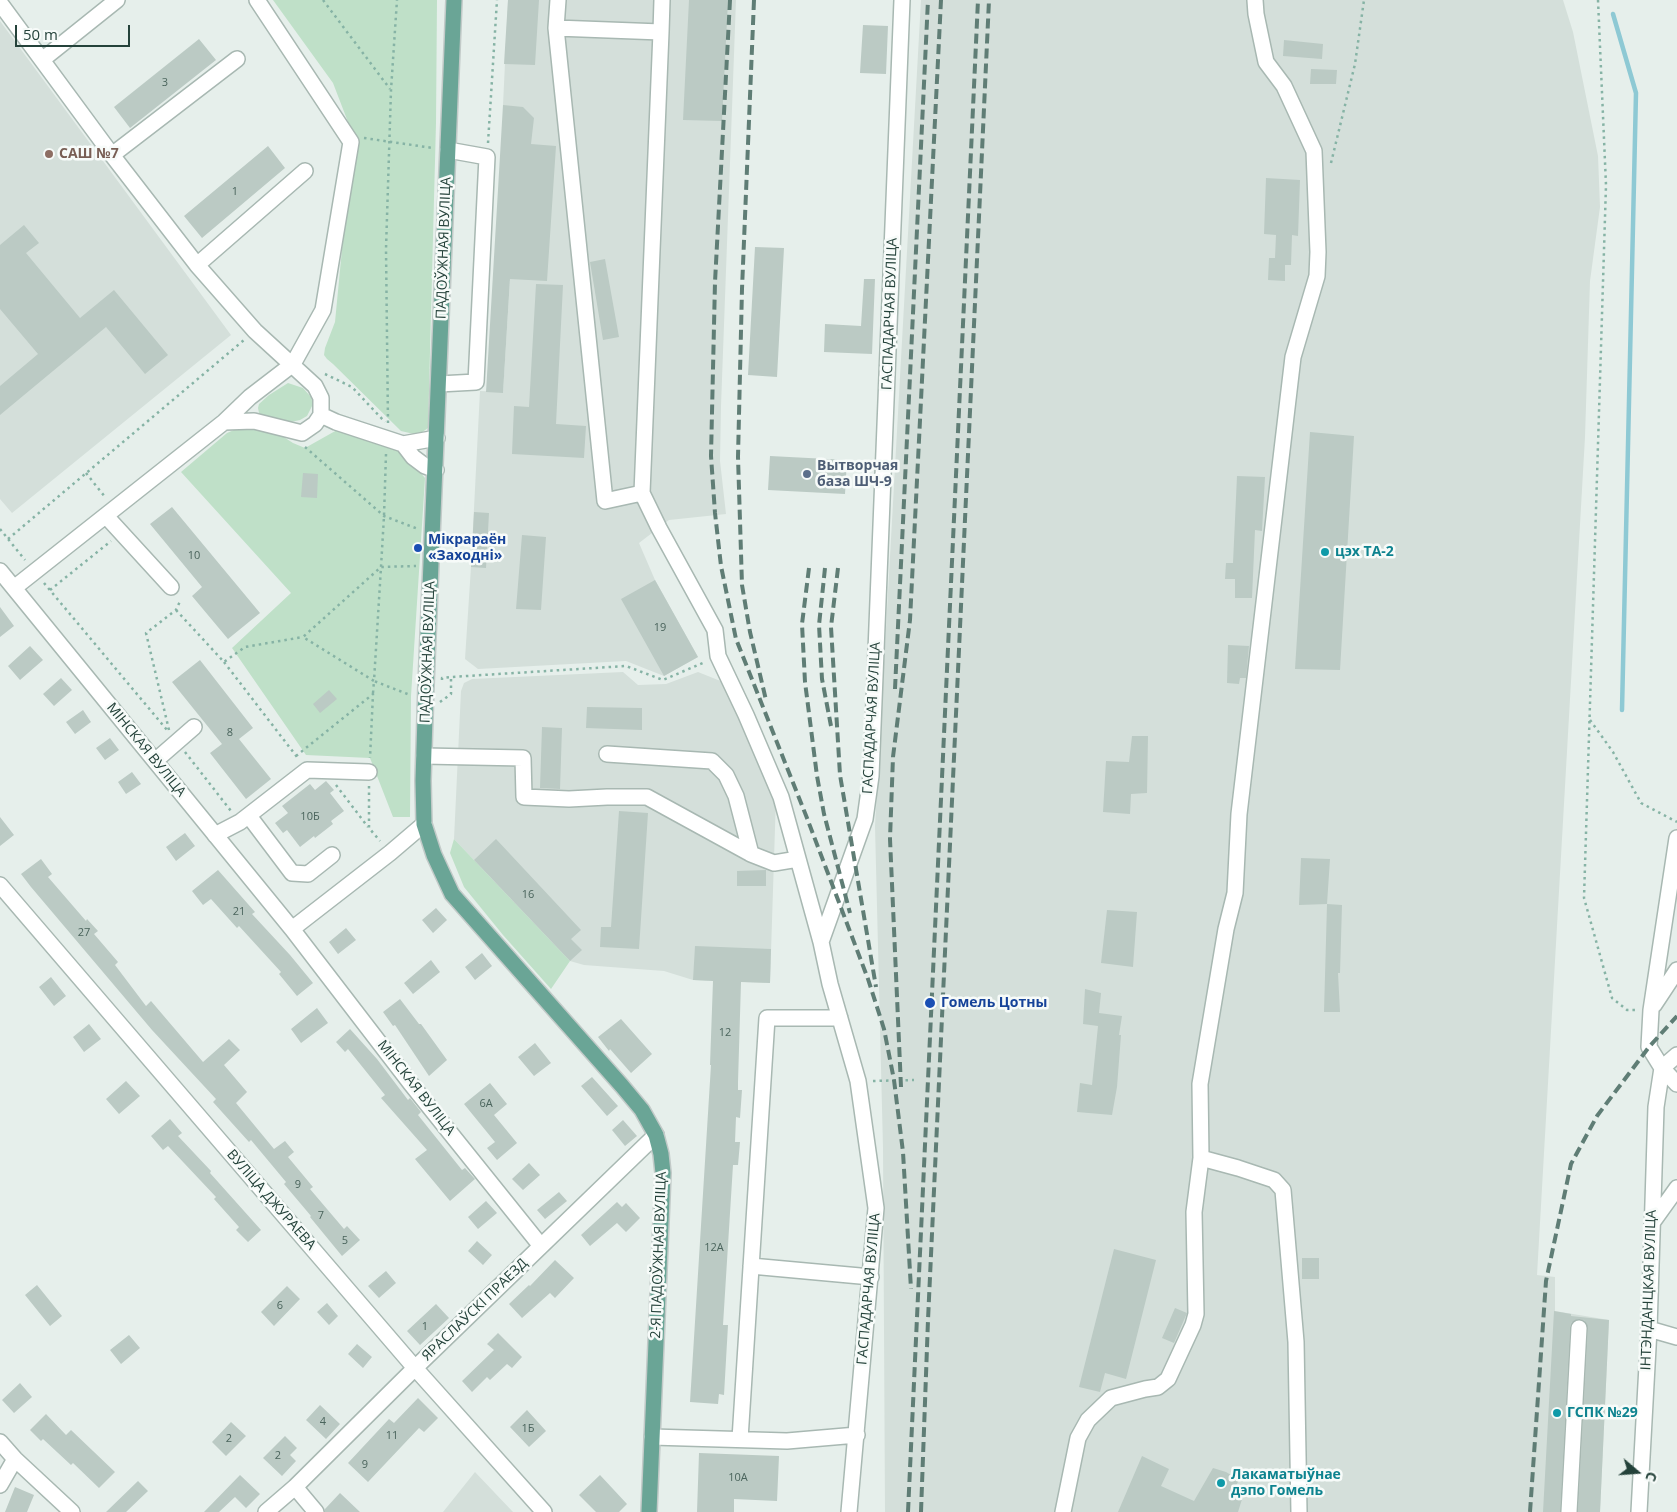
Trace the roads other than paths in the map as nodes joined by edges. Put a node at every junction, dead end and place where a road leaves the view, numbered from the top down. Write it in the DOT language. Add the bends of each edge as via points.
graph roads {
  1 [pos="116,0"];
  2 [pos="257,0"];
  3 [pos="454,0"];
  4 [pos="558,0"];
  5 [pos="662,0"];
  6 [pos="902,0"];
  7 [pos="1255,0"];
  8 [pos="0,2"];
  9 [pos="556,28"];
  10 [pos="661,32"];
  11 [pos="237,59"];
  12 [pos="42,60"];
  13 [pos="448,150"];
  14 [pos="112,156"];
  15 [pos="306,172"];
  16 [pos="197,265"];
  17 [pos="293,364"];
  18 [pos="439,384"];
  19 [pos="322,415"];
  20 [pos="224,422"];
  21 [pos="437,438"];
  22 [pos="403,444"];
  23 [pos="436,470"];
  24 [pos="642,493"];
  25 [pos="106,516"];
  26 [pos="0,571"];
  27 [pos="14,588"];
  28 [pos="176,592"];
  29 [pos="194,727"];
  30 [pos="607,754"];
  31 [pos="424,756"];
  32 [pos="155,761"];
  33 [pos="369,772"];
  34 [pos="244,819"];
  35 [pos="424,824"];
  36 [pos="215,835"];
  37 [pos="1677,838"];
  38 [pos="751,854"];
  39 [pos="332,855"];
  40 [pos="798,860"];
  41 [pos="0,885"];
  42 [pos="292,929"];
  43 [pos="821,942"];
  44 [pos="1677,970"];
  45 [pos="1651,1010"];
  46 [pos="840,1018"];
  47 [pos="1677,1055"];
  48 [pos="1662,1068"];
  49 [pos="1677,1084"];
  50 [pos="622,1086"];
  51 [pos="656,1135"];
  52 [pos="1201,1158"];
  53 [pos="1677,1188"];
  54 [pos="1652,1223"];
  55 [pos="541,1246"];
  56 [pos="751,1266"];
  57 [pos="871,1277"];
  58 [pos="1580,1328"];
  59 [pos="1649,1329"];
  60 [pos="1677,1337"];
  61 [pos="415,1368"];
  62 [pos="857,1435"];
  63 [pos="652,1437"];
  64 [pos="740,1439"];
  65 [pos="0,1442"];
  66 [pos="15,1459"];
  67 [pos="0,1485"];
  68 [pos="295,1487"];
  69 [pos="72,1512"];
  70 [pos="266,1512"];
  71 [pos="316,1512"];
  72 [pos="544,1512"];
  73 [pos="650,1512"];
  74 [pos="849,1512"];
  75 [pos="1063,1512"];
  76 [pos="1299,1512"];
  77 [pos="1569,1512"];
  78 [pos="1639,1512"];
  1 -- 12 [label="street"];
  2 -- 17 [label="street" via="351,142 323,310"];
  3 -- 13 [label="main road, ПАДОЎЖНАЯ ВУЛІЦА"];
  4 -- 9 [label="street"];
  5 -- 10 [label="street"];
  6 -- 43 [label="street, ГАСПАДАРЧАЯ ВУЛІЦА" via="871,776 865,819"];
  7 -- 52 [label="street" via="1266,62 1284,86 1314,151 1318,252 1316,276 1293,357 1240,804 1235,893 1200,1084"];
  8 -- 12 [label="street"];
  9 -- 10 [label="street"];
  9 -- 24 [label="street" via="605,500"];
  10 -- 24 [label="street"];
  11 -- 14 [label="street"];
  12 -- 14 [label="street"];
  13 -- 18 [label="main road, ПАДОЎЖНАЯ ВУЛІЦА"];
  13 -- 18 [label="street" via="487,157 476,382"];
  14 -- 16 [label="street"];
  15 -- 16 [label="street"];
  16 -- 17 [label="street" via="254,331"];
  17 -- 19 [label="street" via="315,386 321,398"];
  17 -- 20 [label="street"];
  18 -- 21 [label="main road, ПАДОЎЖНАЯ ВУЛІЦА"];
  19 -- 20 [label="street" via="302,433 254,421"];
  19 -- 22 [label="street"];
  20 -- 25 [label="street"];
  21 -- 22 [label="street"];
  21 -- 23 [label="main road, ПАДОЎЖНАЯ ВУЛІЦА"];
  22 -- 23 [label="street" via="413,457"];
  23 -- 31 [label="main road, ПАДОЎЖНАЯ ВУЛІЦА"];
  24 -- 40 [label="street" via="715,630 718,656 781,797"];
  25 -- 27 [label="street"];
  25 -- 28 [label="street"];
  26 -- 27 [label="street, МІНСКАЯ ВУЛІЦА"];
  27 -- 32 [label="street, МІНСКАЯ ВУЛІЦА"];
  29 -- 32 [label="street"];
  30 -- 38 [label="street" via="712,762 726,775 736,796"];
  31 -- 35 [label="main road, ПАДОЎЖНАЯ ВУЛІЦА"];
  31 -- 38 [label="street" via="523,758 524,797 569,800 646,797"];
  32 -- 36 [label="street, МІНСКАЯ ВУЛІЦА"];
  33 -- 34 [label="street" via="307,770"];
  34 -- 36 [label="street"];
  34 -- 39 [label="street" via="292,873 308,874"];
  35 -- 42 [label="street"];
  35 -- 50 [label="main road, ПАДОЎЖНАЯ ВУЛІЦА" via="452,894"];
  36 -- 42 [label="street, МІНСКАЯ ВУЛІЦА"];
  37 -- 45 [label="street"];
  38 -- 40 [label="street" via="774,863"];
  40 -- 43 [label="street"];
  41 -- 61 [label="street, ВУЛІЦА ДЖУРАЕВА"];
  42 -- 55 [label="street, МІНСКАЯ ВУЛІЦА"];
  43 -- 46 [label="street, ГАСПАДАРЧАЯ ВУЛІЦА"];
  44 -- 45 [label="street"];
  45 -- 48 [label="street" via="1649,1047"];
  46 -- 56 [label="street" via="766,1018"];
  46 -- 57 [label="street, ГАСПАДАРЧАЯ ВУЛІЦА" via="858,1081 876,1208"];
  47 -- 48 [label="street"];
  48 -- 49 [label="street"];
  48 -- 54 [label="street, ІНТЭНДАНЦКАЯ ВУЛІЦА" via="1656,1107"];
  50 -- 51 [label="main road, 2-Я ПАДОЎЖНАЯ ВУЛІЦА" via="642,1110"];
  51 -- 55 [label="street, ЯРАСЛАЎСКІ ПРАЕЗД"];
  51 -- 63 [label="main road, 2-Я ПАДОЎЖНАЯ ВУЛІЦА" via="663,1173"];
  52 -- 75 [label="street" via="1194,1212 1196,1314 1193,1325 1168,1379 1158,1387 1111,1398 1088,1420 1078,1438"];
  52 -- 76 [label="street" via="1274,1180 1283,1190 1296,1342"];
  53 -- 54 [label="street"];
  54 -- 59 [label="street, ІНТЭНДАНЦКАЯ ВУЛІЦА"];
  55 -- 61 [label="street, ЯРАСЛАЎСКІ ПРАЕЗД"];
  56 -- 57 [label="street"];
  56 -- 64 [label="street"];
  57 -- 62 [label="street, ГАСПАДАРЧАЯ ВУЛІЦА"];
  58 -- 77 [label="street"];
  59 -- 60 [label="street"];
  59 -- 78 [label="street, ІНТЭНДАНЦКАЯ ВУЛІЦА"];
  61 -- 68 [label="street, ЯРАСЛАЎСКІ ПРАЕЗД"];
  61 -- 72 [label="street, ВУЛІЦА ДЖУРАЕВА"];
  62 -- 64 [label="street" via="787,1441"];
  62 -- 74 [label="street, ГАСПАДАРЧАЯ ВУЛІЦА"];
  63 -- 64 [label="street"];
  63 -- 73 [label="main road, 2-Я ПАДОЎЖНАЯ ВУЛІЦА"];
  65 -- 66 [label="street"];
  66 -- 67 [label="street"];
  66 -- 69 [label="street"];
  68 -- 70 [label="street, ЯРАСЛАЎСКІ ПРАЕЗД"];
  68 -- 71 [label="street"];
}
